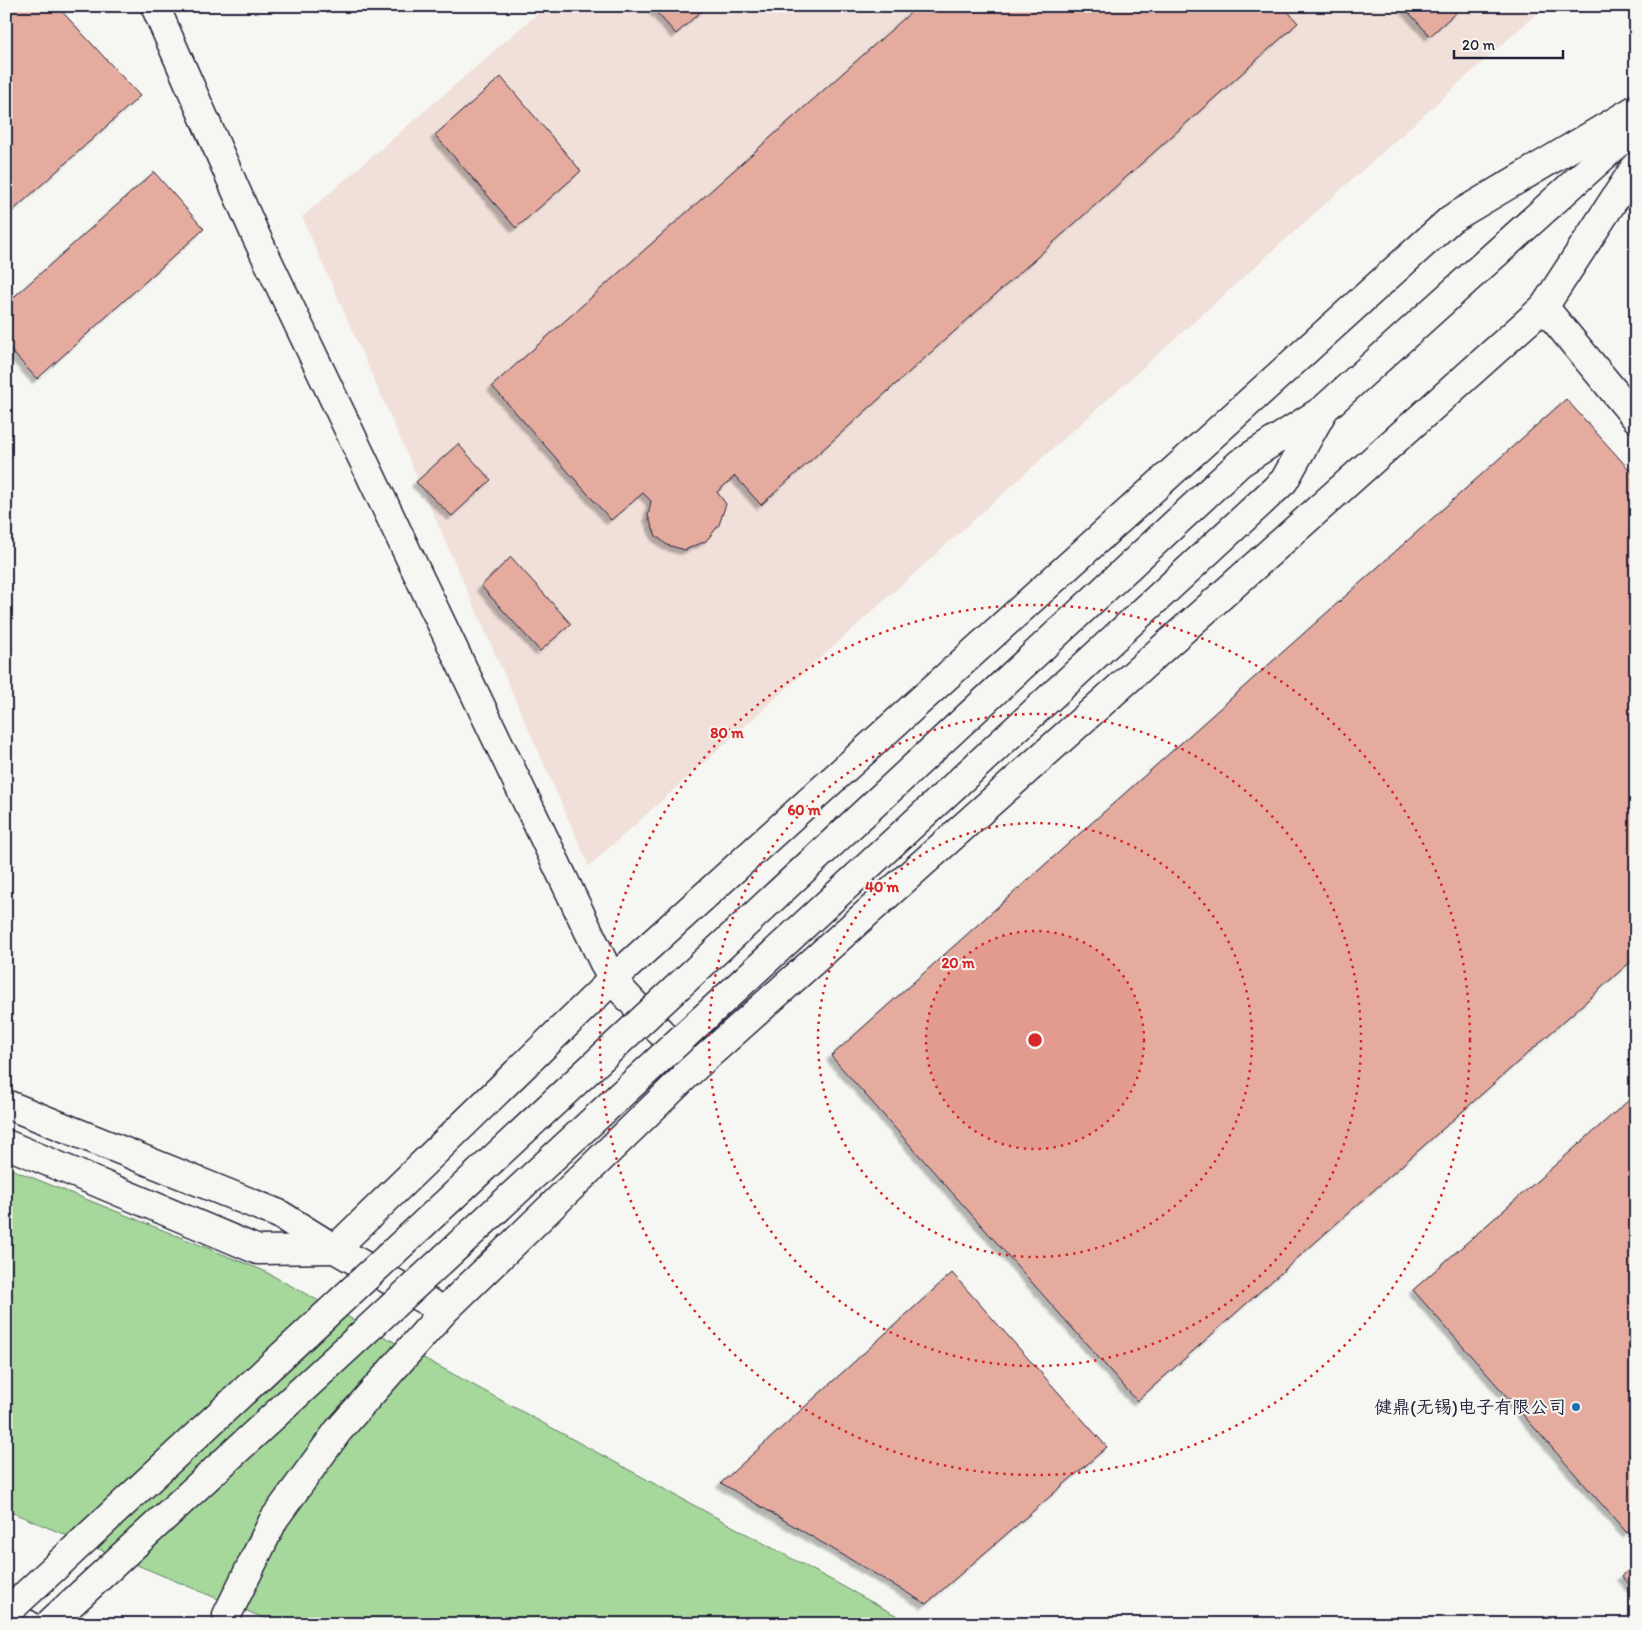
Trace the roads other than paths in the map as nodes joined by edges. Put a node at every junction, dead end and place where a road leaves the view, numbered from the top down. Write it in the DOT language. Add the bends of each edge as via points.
graph roads {
  1 [pos="155,6"];
  2 [pos="1636,109"];
  3 [pos="1636,127"];
  4 [pos="1636,166"];
  5 [pos="1544,307"];
  6 [pos="1324,409"];
  7 [pos="1636,418"];
  8 [pos="612,980"];
  9 [pos="694,1068"];
  10 [pos="6,1104"];
  11 [pos="6,1144"];
  12 [pos="335,1249"];
  13 [pos="444,1312"];
  14 [pos="6,1614"];
  15 [pos="227,1615"];
  16 [pos="27,1624"];
  17 [pos="49,1624"];
  1 -- 8 [label="main road" via="255,234"];
  2 -- 8 [label="main road" via="1451,219"];
  3 -- 6 [label="main road"];
  4 -- 5 [label="main road"];
  5 -- 7 [label="main road"];
  5 -- 9 [label="main road"];
  6 -- 14 [label="main road, bridge" via="1240,464"];
  6 -- 17 [label="main road, bridge" via="1284,481"];
  8 -- 9 [label="main road"];
  8 -- 12 [label="main road"];
  9 -- 13 [label="main road"];
  10 -- 12 [label="main road" via="278,1214"];
  11 -- 12 [label="main road" via="258,1250"];
  12 -- 13 [label="main road"];
  13 -- 15 [label="main road" via="338,1431 274,1519"];
  14 -- 16 [label="main road"];
}
